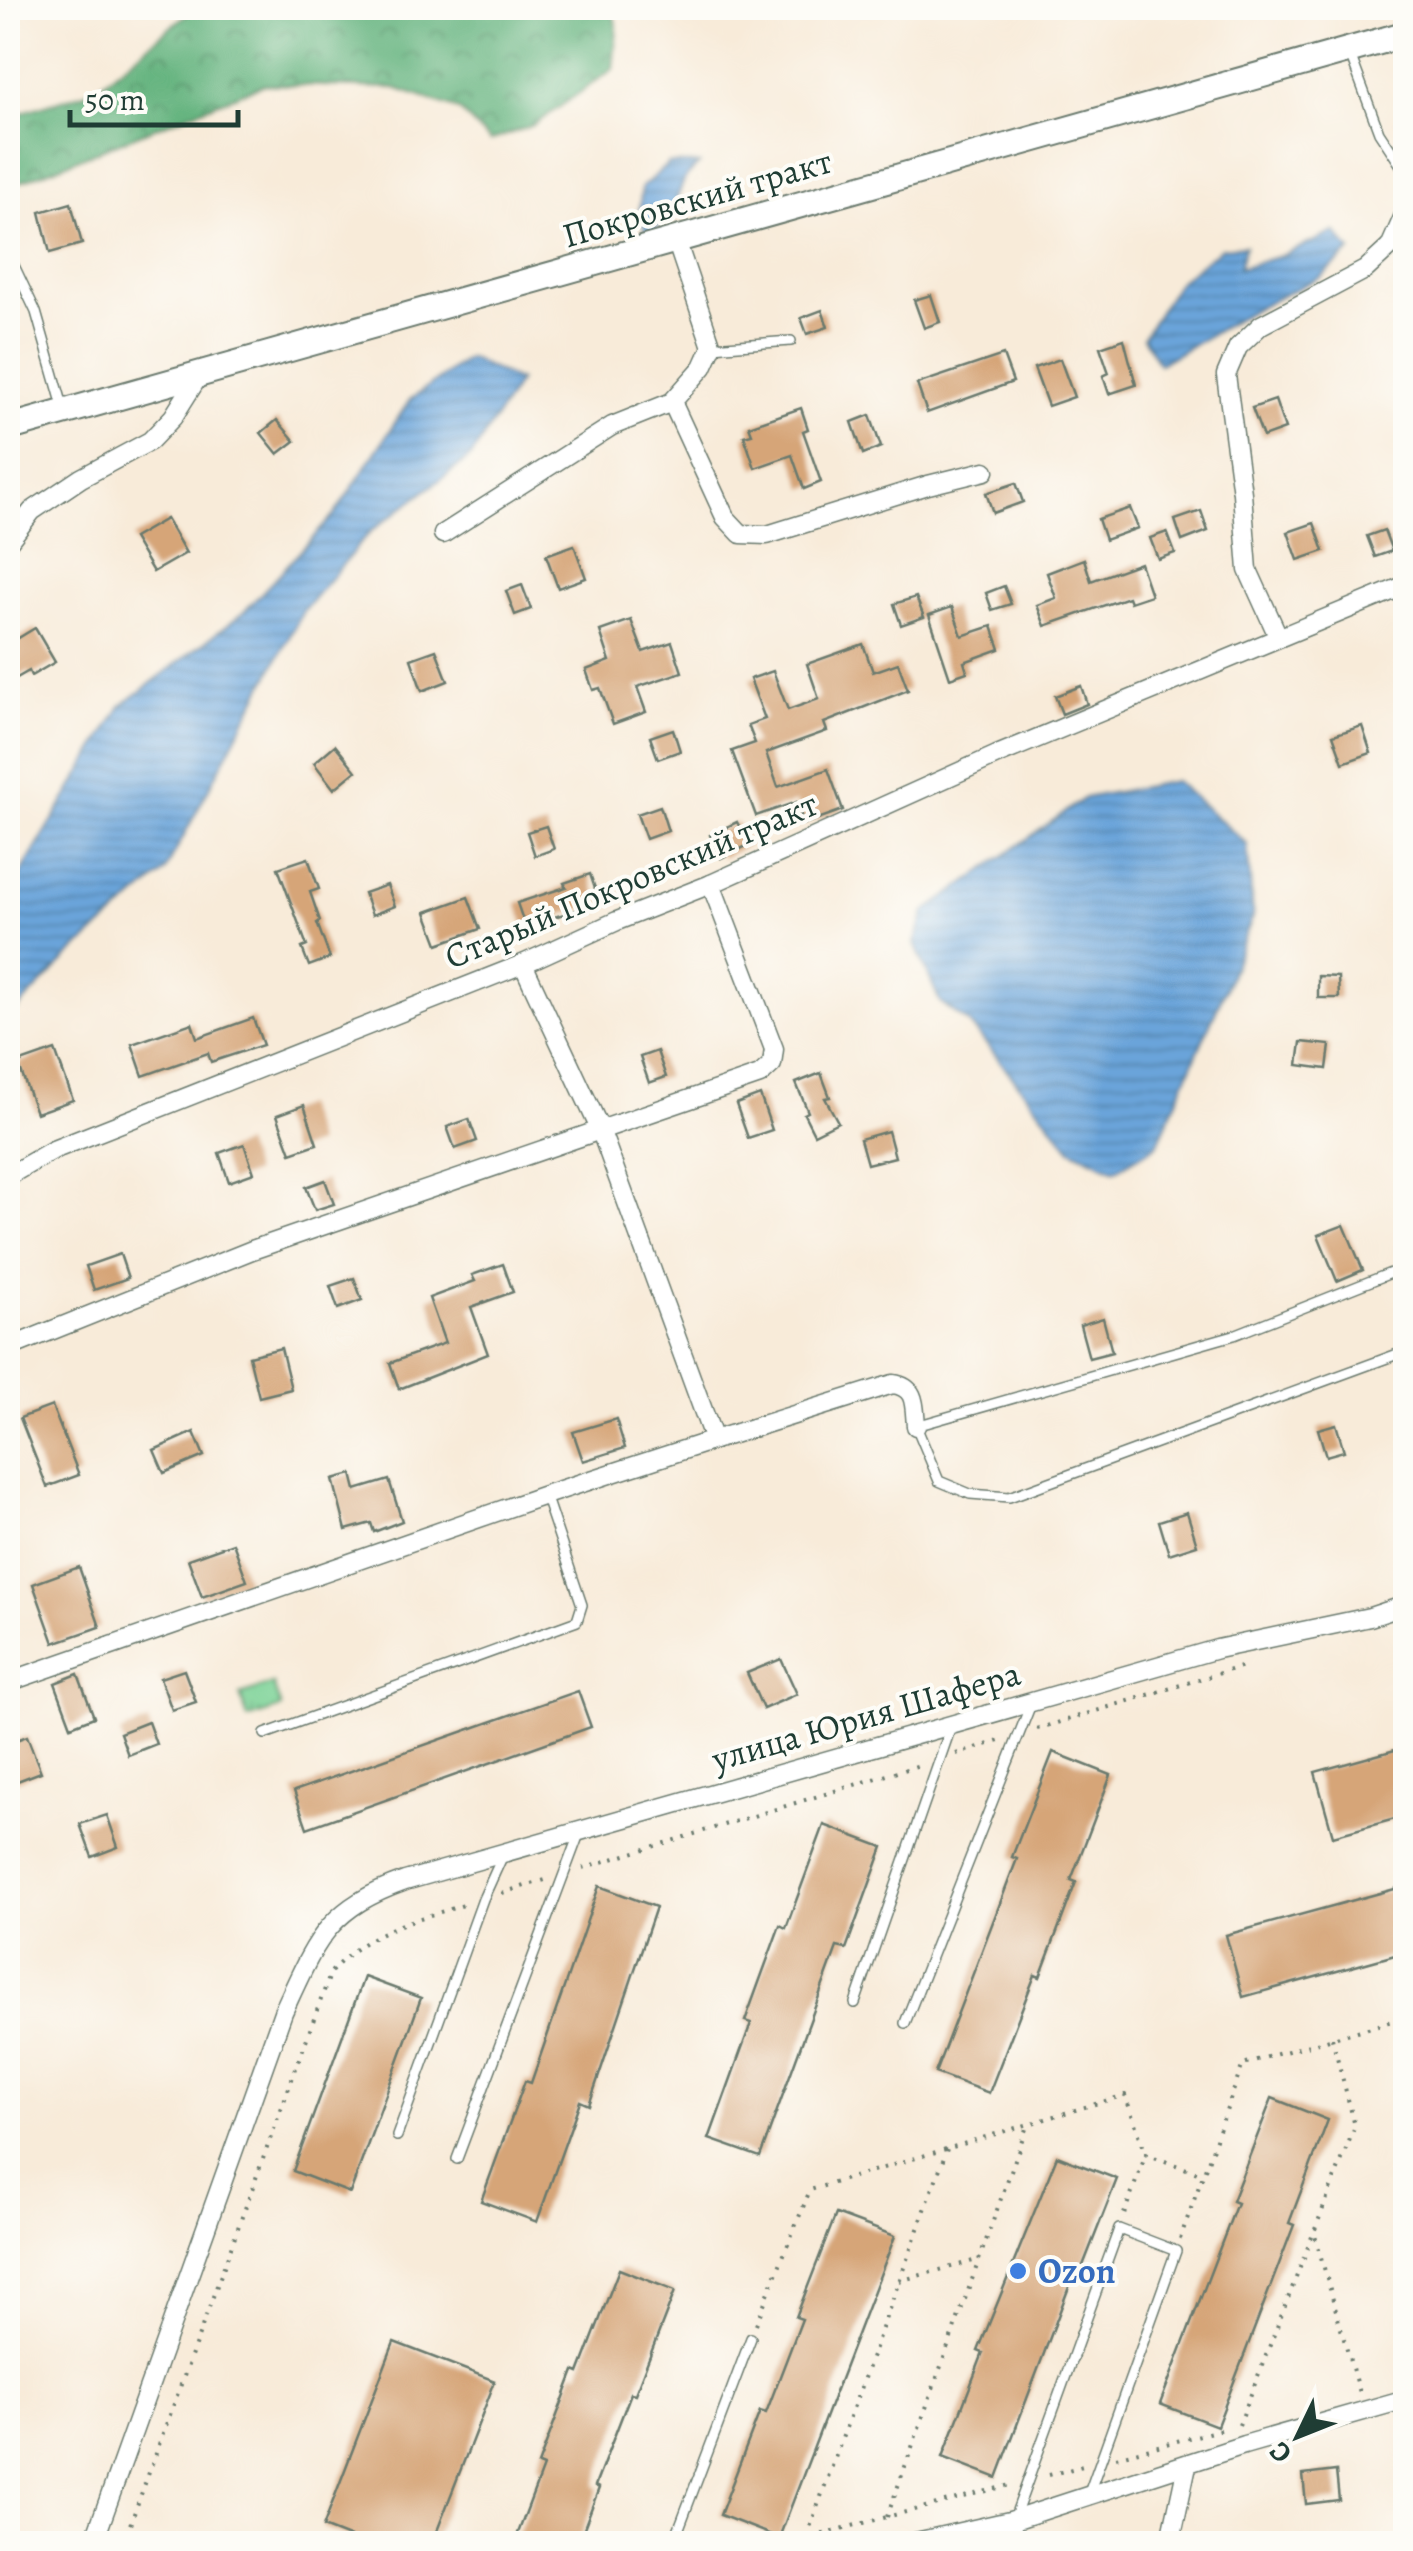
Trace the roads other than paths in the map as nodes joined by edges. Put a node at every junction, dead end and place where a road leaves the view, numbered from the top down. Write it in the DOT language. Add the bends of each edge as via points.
graph roads {
  1 [pos="1406,34"];
  2 [pos="1349,50"];
  3 [pos="1406,173"];
  4 [pos="1406,211"];
  5 [pos="676,240"];
  6 [pos="8,253"];
  7 [pos="791,341"];
  8 [pos="712,348"];
  9 [pos="200,374"];
  10 [pos="672,402"];
  11 [pos="65,412"];
  12 [pos="8,428"];
  13 [pos="985,471"];
  14 [pos="443,534"];
  15 [pos="8,542"];
  16 [pos="1406,585"];
  17 [pos="1278,636"];
  18 [pos="711,884"];
  19 [pos="523,964"];
  20 [pos="600,1128"];
  21 [pos="8,1176"];
  22 [pos="1406,1267"];
  23 [pos="8,1348"];
  24 [pos="1406,1351"];
  25 [pos="916,1426"];
  26 [pos="714,1440"];
  27 [pos="545,1495"];
  28 [pos="1406,1605"];
  29 [pos="8,1682"];
  30 [pos="1032,1702"];
  31 [pos="952,1725"];
  32 [pos="265,1734"];
  33 [pos="580,1831"];
  34 [pos="504,1853"];
  35 [pos="855,2002"];
  36 [pos="905,2023"];
  37 [pos="398,2136"];
  38 [pos="456,2159"];
  39 [pos="751,2338"];
  40 [pos="1406,2399"];
  41 [pos="1186,2465"];
  42 [pos="1089,2493"];
  43 [pos="1014,2520"];
  44 [pos="93,2544"];
  45 [pos="673,2544"];
  46 [pos="908,2544"];
  47 [pos="1005,2544"];
  48 [pos="1170,2544"];
  1 -- 2 [label="main road, Покровский тракт"];
  2 -- 3 [label="lane" via="1379,132"];
  2 -- 5 [label="main road, Покровский тракт"];
  4 -- 17 [label="street" via="1390,247 1365,270 1261,325 1238,347 1226,375 1248,570"];
  5 -- 8 [label="street"];
  5 -- 9 [label="main road, Покровский тракт"];
  6 -- 11 [label="lane" via="36,312"];
  7 -- 8 [label="lane"];
  8 -- 10 [label="street"];
  9 -- 11 [label="main road, Покровский тракт"];
  9 -- 15 [label="street" via="150,441 32,511"];
  10 -- 13 [label="street" via="725,516 741,534 767,536"];
  10 -- 14 [label="street" via="612,426"];
  11 -- 12 [label="main road, Покровский тракт"];
  16 -- 17 [label="street, Старый Покровский тракт"];
  17 -- 18 [label="street, Старый Покровский тракт"];
  18 -- 19 [label="street, Старый Покровский тракт"];
  18 -- 20 [label="street" via="774,1049 772,1064 760,1075"];
  19 -- 20 [label="street"];
  19 -- 21 [label="street, Старый Покровский тракт" via="53,1150"];
  20 -- 23 [label="street" via="252,1250"];
  20 -- 26 [label="street"];
  22 -- 25 [label="lane" via="1234,1335"];
  24 -- 25 [label="lane" via="1009,1497 970,1494 939,1481"];
  25 -- 26 [label="street" via="913,1394 894,1384"];
  26 -- 27 [label="street"];
  27 -- 29 [label="street"];
  27 -- 32 [label="lane" via="582,1605 578,1621"];
  28 -- 30 [label="street, улица Юрия Шафера"];
  30 -- 31 [label="street, улица Юрия Шафера"];
  30 -- 36 [label="lane"];
  31 -- 33 [label="street, улица Юрия Шафера"];
  31 -- 35 [label="lane"];
  33 -- 34 [label="street, улица Юрия Шафера"];
  33 -- 38 [label="lane"];
  34 -- 37 [label="lane"];
  34 -- 44 [label="street, улица Юрия Шафера" via="372,1893 350,1906 312,1951 283,2012"];
  39 -- 45 [label="lane"];
  40 -- 41 [label="street"];
  41 -- 42 [label="street"];
  41 -- 48 [label="street"];
  42 -- 43 [label="street"];
  42 -- 43 [label="lane" via="1176,2251 1118,2229"];
  43 -- 46 [label="street"];
  43 -- 47 [label="street"];
}
